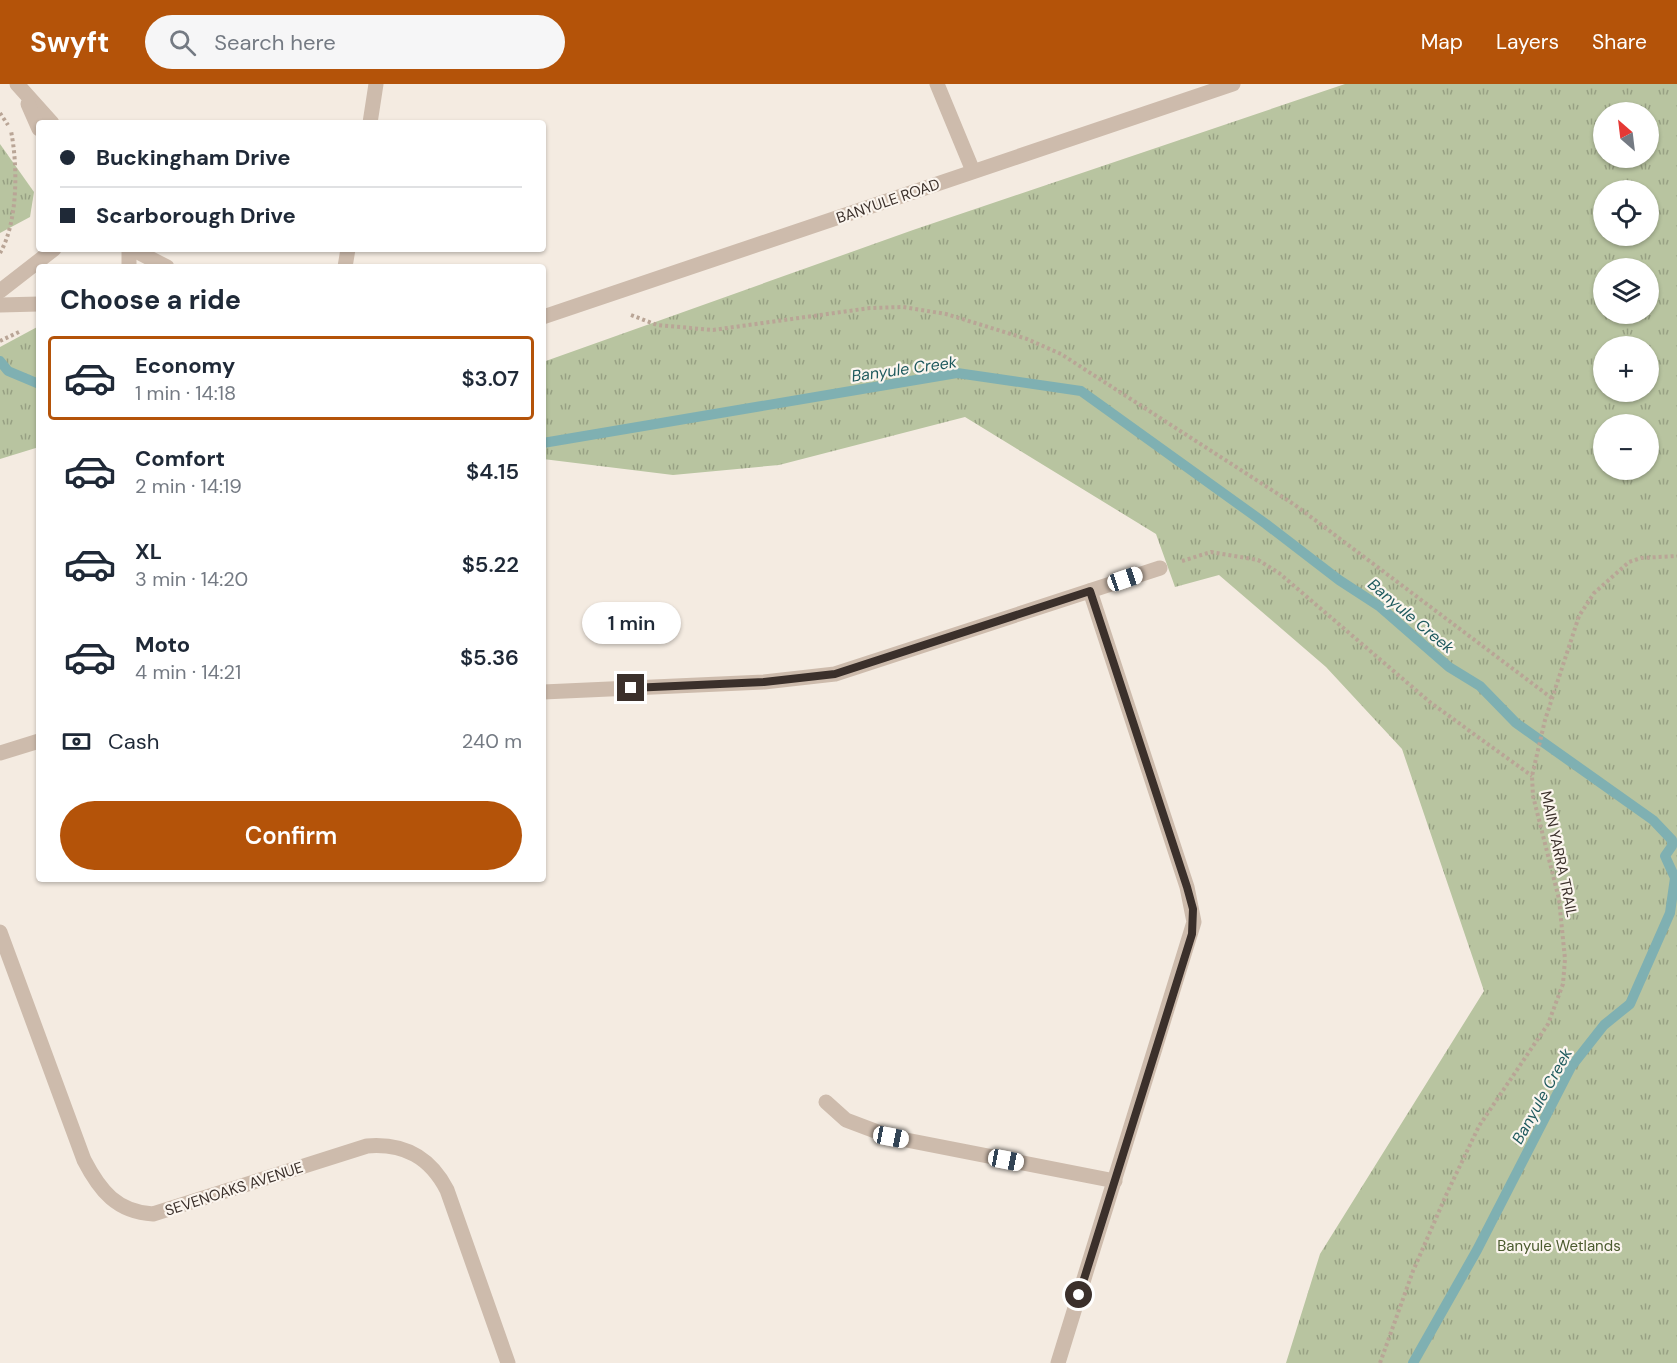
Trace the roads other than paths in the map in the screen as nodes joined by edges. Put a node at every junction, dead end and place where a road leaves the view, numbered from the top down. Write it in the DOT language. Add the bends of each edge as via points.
graph roads {
  1 [pos="376,84"];
  2 [pos="937,84"];
  3 [pos="1233,84"];
  4 [pos="20,89"];
  5 [pos="49,120"];
  6 [pos="370,120"];
  7 [pos="36,123"];
  8 [pos="973,171"];
  9 [pos="51,252"];
  10 [pos="136,252"];
  11 [pos="161,264"];
  12 [pos="0,291"];
  13 [pos="36,304"];
  14 [pos="0,305"];
  15 [pos="546,316"];
  16 [pos="1160,568"];
  17 [pos="1090,591"];
  18 [pos="546,692"];
  19 [pos="36,742"];
  20 [pos="0,753"];
  21 [pos="0,932"];
  22 [pos="826,1102"];
  23 [pos="1115,1181"];
  24 [pos="508,1363"];
  25 [pos="1058,1363"];
  1 -- 6 [label="street"];
  2 -- 8 [label="street"];
  3 -- 8 [label="street, BANYULE ROAD"];
  4 -- 5 [label="street"];
  4 -- 7 [label="street"];
  8 -- 15 [label="street, BANYULE ROAD"];
  9 -- 12 [label="street"];
  10 -- 11 [label="street"];
  13 -- 14 [label="street"];
  16 -- 17 [label="street"];
  17 -- 18 [label="street" via="835,674 764,682"];
  17 -- 23 [label="street" via="1187,887 1194,922"];
  19 -- 20 [label="street"];
  21 -- 24 [label="street, SEVENOAKS AVENUE" via="84,1160 105,1194 127,1209 153,1214 367,1146 386,1144 407,1150 439,1175 447,1191"];
  22 -- 23 [label="street" via="846,1120 891,1137"];
  23 -- 25 [label="street"];
}
